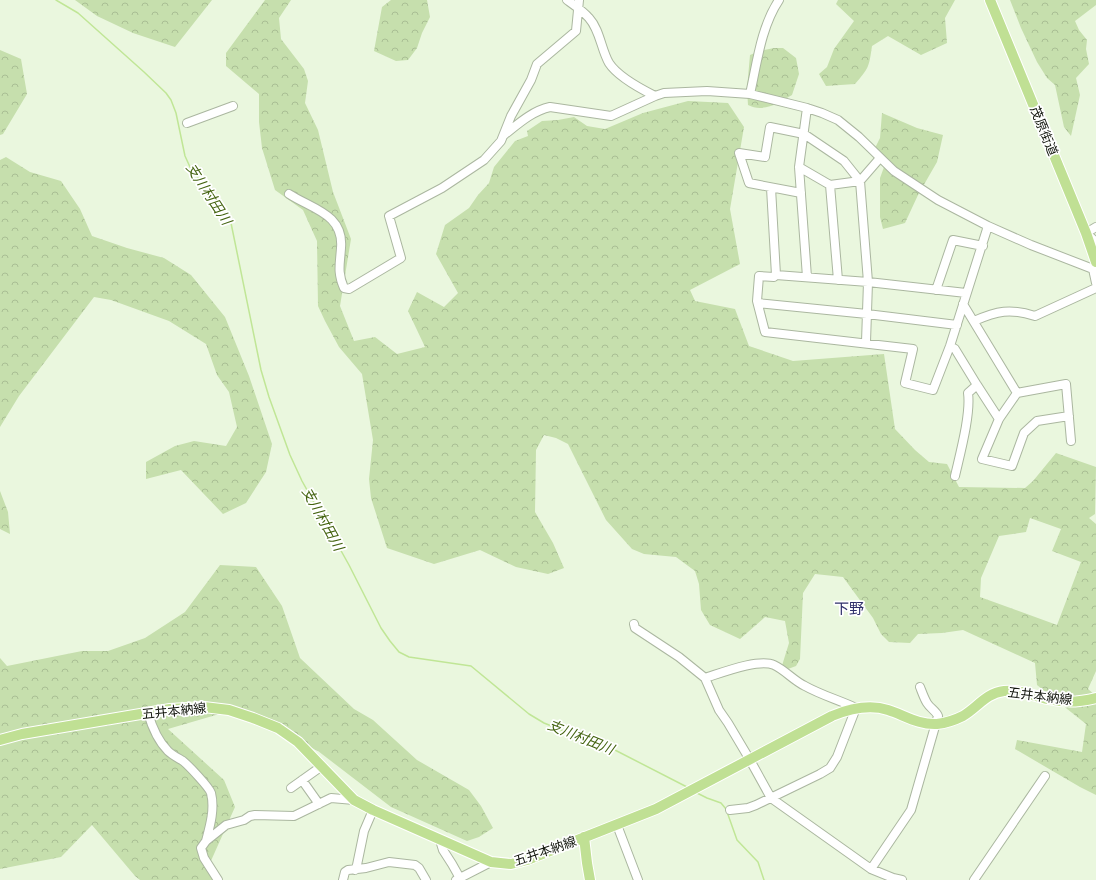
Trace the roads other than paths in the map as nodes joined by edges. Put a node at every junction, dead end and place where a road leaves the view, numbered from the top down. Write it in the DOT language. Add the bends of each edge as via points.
graph roads {
  1 [pos="568,0"];
  2 [pos="779,0"];
  3 [pos="990,0"];
  4 [pos="578,4"];
  5 [pos="750,94"];
  6 [pos="654,96"];
  7 [pos="233,106"];
  8 [pos="807,108"];
  9 [pos="188,123"];
  10 [pos="804,134"];
  11 [pos="504,135"];
  12 [pos="880,158"];
  13 [pos="799,166"];
  14 [pos="860,181"];
  15 [pos="830,185"];
  16 [pos="771,188"];
  17 [pos="801,193"];
  18 [pos="289,194"];
  19 [pos="988,226"];
  20 [pos="1096,227"];
  21 [pos="1086,233"];
  22 [pos="1096,242"];
  23 [pos="983,246"];
  24 [pos="1095,266"];
  25 [pos="776,275"];
  26 [pos="807,277"];
  27 [pos="838,280"];
  28 [pos="868,282"];
  29 [pos="1096,283"];
  30 [pos="1096,288"];
  31 [pos="936,290"];
  32 [pos="966,293"];
  33 [pos="758,303"];
  34 [pos="963,304"];
  35 [pos="867,314"];
  36 [pos="974,321"];
  37 [pos="957,325"];
  38 [pos="866,342"];
  39 [pos="950,346"];
  40 [pos="977,385"];
  41 [pos="1017,393"];
  42 [pos="1069,416"];
  43 [pos="999,419"];
  44 [pos="1071,441"];
  45 [pos="955,476"];
  46 [pos="634,624"];
  47 [pos="705,678"];
  48 [pos="920,687"];
  49 [pos="1096,698"];
  50 [pos="856,708"];
  51 [pos="148,713"];
  52 [pos="936,724"];
  53 [pos="0,740"];
  54 [pos="750,760"];
  55 [pos="322,766"];
  56 [pos="1045,776"];
  57 [pos="302,780"];
  58 [pos="291,788"];
  59 [pos="771,798"];
  60 [pos="354,800"];
  61 [pos="319,804"];
  62 [pos="373,810"];
  63 [pos="730,810"];
  64 [pos="617,825"];
  65 [pos="584,837"];
  66 [pos="440,840"];
  67 [pos="206,841"];
  68 [pos="491,862"];
  69 [pos="871,869"];
  70 [pos="355,870"];
  71 [pos="459,879"];
  72 [pos="218,880"];
  73 [pos="342,880"];
  74 [pos="426,880"];
  75 [pos="590,880"];
  76 [pos="638,880"];
  77 [pos="902,880"];
  78 [pos="974,880"];
  1 -- 4 [label="street"];
  2 -- 5 [label="street" via="771,12 765,31"];
  3 -- 21 [label="main road, 茂原街道"];
  4 -- 6 [label="street" via="596,30 610,65 623,77"];
  4 -- 11 [label="street" via="576,31 537,64"];
  5 -- 6 [label="street" via="707,91 664,93"];
  5 -- 8 [label="street"];
  6 -- 11 [label="street" via="610,116 550,107 540,109"];
  7 -- 9 [label="street"];
  8 -- 10 [label="street"];
  8 -- 12 [label="street" via="838,120"];
  10 -- 13 [label="street"];
  10 -- 14 [label="street" via="844,161"];
  10 -- 16 [label="street" via="770,127 765,157 738,153 749,183"];
  11 -- 18 [label="street" via="484,160 442,188 389,216 401,258 349,289 344,288 340,279 341,232 331,218"];
  12 -- 14 [label="street"];
  12 -- 19 [label="street" via="894,171 938,200"];
  13 -- 15 [label="street"];
  13 -- 17 [label="street"];
  14 -- 15 [label="street"];
  14 -- 28 [label="street"];
  15 -- 27 [label="street"];
  16 -- 17 [label="street"];
  16 -- 25 [label="street"];
  17 -- 26 [label="street"];
  19 -- 23 [label="street"];
  19 -- 24 [label="street" via="1031,245"];
  20 -- 21 [label="street"];
  21 -- 22 [label="street"];
  21 -- 24 [label="main road, 茂原街道"];
  23 -- 31 [label="street" via="953,240"];
  23 -- 32 [label="street"];
  24 -- 29 [label="street"];
  25 -- 26 [label="street"];
  25 -- 33 [label="street" via="774,278 759,276"];
  26 -- 27 [label="street"];
  27 -- 28 [label="street"];
  28 -- 31 [label="street"];
  28 -- 35 [label="street"];
  30 -- 36 [label="street" via="1035,316 1020,311 1007,312 992,314"];
  31 -- 32 [label="street"];
  32 -- 34 [label="street"];
  33 -- 35 [label="street"];
  33 -- 38 [label="street" via="765,332"];
  34 -- 36 [label="street"];
  34 -- 37 [label="street"];
  35 -- 37 [label="street"];
  35 -- 38 [label="street"];
  36 -- 41 [label="street"];
  37 -- 39 [label="street"];
  38 -- 39 [label="street" via="913,349 905,383 934,390"];
  39 -- 40 [label="street" via="955,349"];
  40 -- 43 [label="street"];
  40 -- 45 [label="street" via="968,392 968,413"];
  41 -- 42 [label="street" via="1066,384"];
  41 -- 43 [label="street"];
  42 -- 43 [label="street" via="1037,422 1024,433 1012,466 982,459"];
  42 -- 44 [label="street"];
  46 -- 47 [label="street" via="635,628"];
  47 -- 50 [label="street" via="741,666 774,664 804,686"];
  47 -- 54 [label="street" via="719,710"];
  48 -- 52 [label="street" via="926,702 938,716"];
  49 -- 52 [label="main road, 五井本納線" via="1074,702 1016,691 1001,691 988,696 963,716"];
  50 -- 52 [label="main road, 五井本納線" via="877,707 919,722"];
  50 -- 54 [label="main road, 五井本納線" via="832,716"];
  50 -- 59 [label="street" via="837,757 830,768"];
  51 -- 53 [label="main road, 五井本納線"];
  51 -- 55 [label="main road, 五井本納線" via="204,707 229,710 278,728 298,742"];
  51 -- 67 [label="street" via="161,743 208,786 211,794 212,819"];
  52 -- 69 [label="street" via="912,810"];
  54 -- 59 [label="street"];
  54 -- 64 [label="main road, 五井本納線" via="667,804"];
  55 -- 57 [label="street"];
  55 -- 60 [label="main road, 五井本納線"];
  56 -- 78 [label="street"];
  57 -- 58 [label="street"];
  57 -- 61 [label="street"];
  59 -- 63 [label="street" via="748,808"];
  59 -- 69 [label="street"];
  60 -- 61 [label="street" via="331,798"];
  60 -- 62 [label="main road, 五井本納線"];
  61 -- 67 [label="street" via="294,816 250,816 226,826"];
  62 -- 66 [label="main road, 五井本納線"];
  62 -- 70 [label="street" via="364,831"];
  64 -- 65 [label="main road, 五井本納線"];
  64 -- 76 [label="street"];
  65 -- 68 [label="main road, 五井本納線" via="517,863"];
  65 -- 75 [label="main road"];
  66 -- 68 [label="main road, 五井本納線"];
  66 -- 71 [label="street"];
  67 -- 72 [label="street" via="201,848 202,853"];
  68 -- 71 [label="street"];
  69 -- 77 [label="street"];
  70 -- 73 [label="street" via="348,870"];
  70 -- 74 [label="street" via="389,862 415,865"];
}
